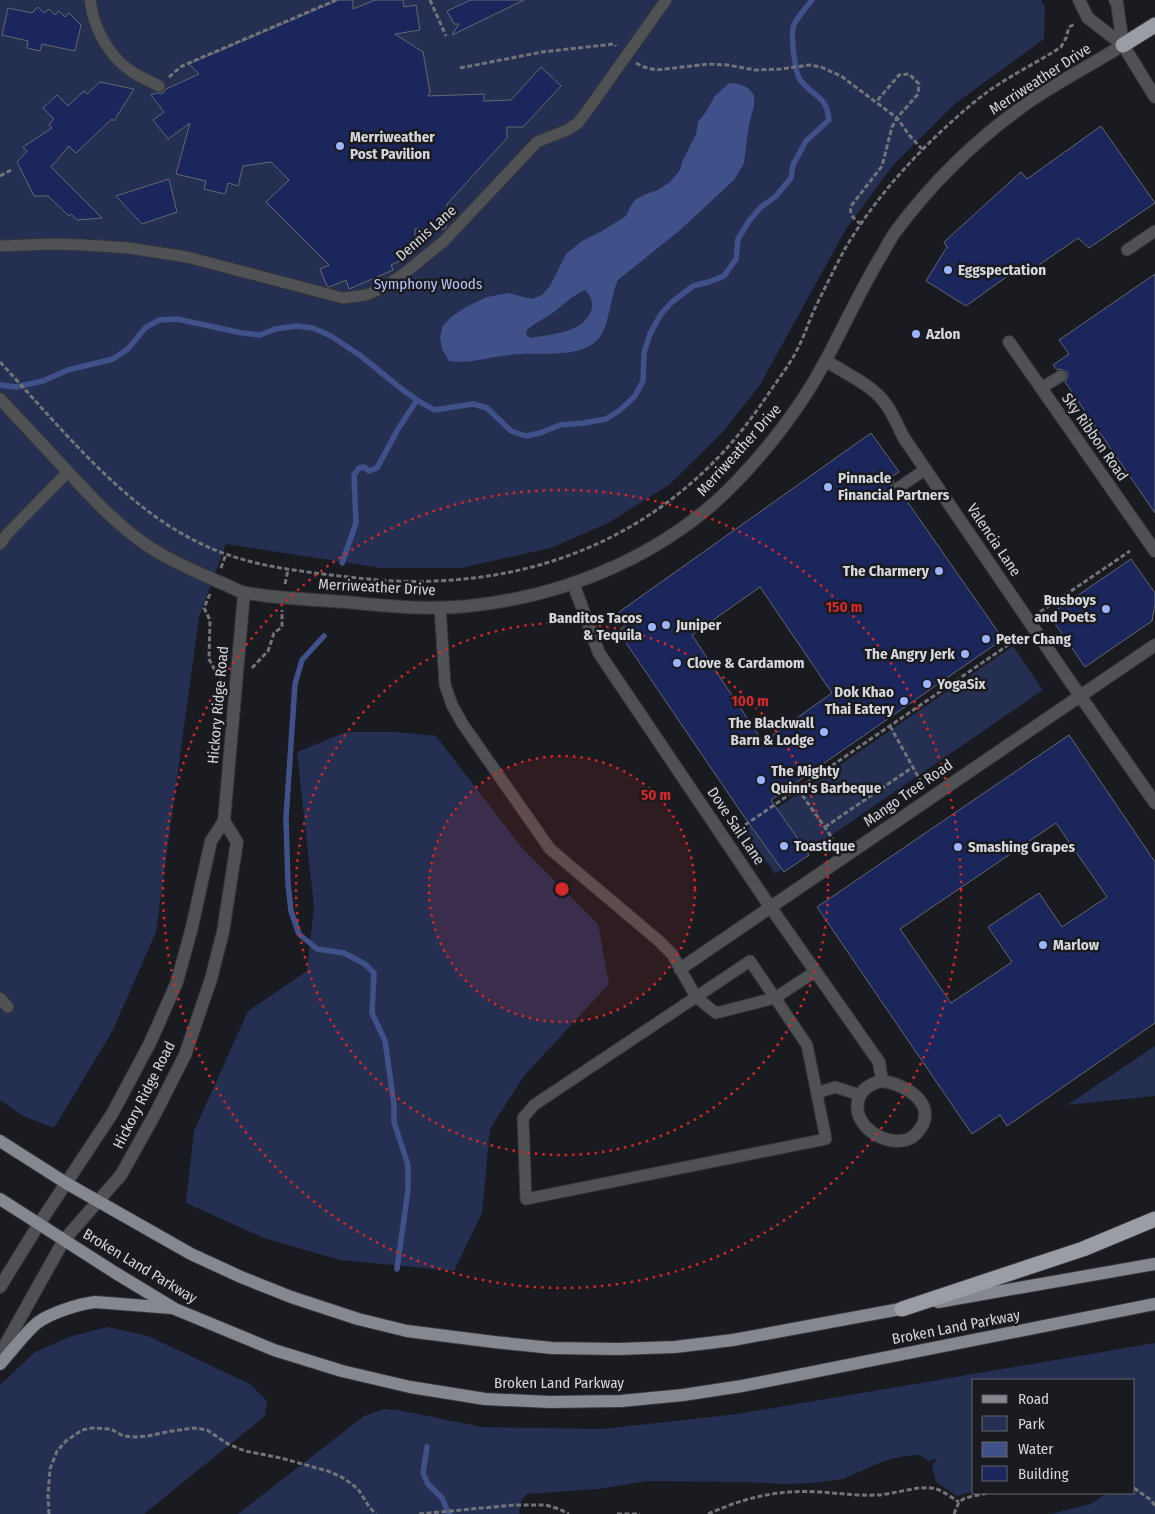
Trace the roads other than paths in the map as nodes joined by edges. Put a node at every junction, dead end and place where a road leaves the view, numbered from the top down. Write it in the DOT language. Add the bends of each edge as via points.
graph roads {
  1 [pos="90,0"];
  2 [pos="666,0"];
  3 [pos="1079,0"];
  4 [pos="1115,0"];
  5 [pos="1155,25"];
  6 [pos="1123,45"];
  7 [pos="159,86"];
  8 [pos="1155,97"];
  9 [pos="1155,231"];
  10 [pos="0,246"];
  11 [pos="1127,250"];
  12 [pos="1009,342"];
  13 [pos="826,361"];
  14 [pos="1061,376"];
  15 [pos="1041,388"];
  16 [pos="0,399"];
  17 [pos="926,469"];
  18 [pos="68,472"];
  19 [pos="898,488"];
  20 [pos="0,544"];
  21 [pos="1155,551"];
  22 [pos="573,583"];
  23 [pos="244,592"];
  24 [pos="440,607"];
  25 [pos="1155,645"];
  26 [pos="1080,695"];
  27 [pos="1155,803"];
  28 [pos="224,821"];
  29 [pos="771,908"];
  30 [pos="680,969"];
  31 [pos="816,971"];
  32 [pos="696,997"];
  33 [pos="0,998"];
  34 [pos="775,998"];
  35 [pos="8,1007"];
  36 [pos="882,1081"];
  37 [pos="817,1093"];
  38 [pos="860,1095"];
  39 [pos="0,1141"];
  40 [pos="66,1183"];
  41 [pos="0,1198"];
  42 [pos="97,1201"];
  43 [pos="1155,1219"];
  44 [pos="39,1224"];
  45 [pos="64,1240"];
  46 [pos="1155,1264"];
  47 [pos="0,1287"];
  48 [pos="1155,1304"];
  49 [pos="175,1309"];
  50 [pos="902,1309"];
  51 [pos="0,1354"];
  52 [pos="0,1364"];
  1 -- 7 [label="lane" via="97,27 119,62"];
  2 -- 10 [label="lane, Dennis Lane" via="578,122 537,142 444,241 383,288 366,295 343,298 187,257 128,248 53,244"];
  3 -- 6 [label="street" via="1088,18"];
  4 -- 6 [label="street"];
  5 -- 6 [label="highway"];
  6 -- 8 [label="street"];
  6 -- 13 [label="street, Merriweather Drive" via="1038,96 964,155 895,233 865,281"];
  9 -- 11 [label="lane"];
  12 -- 15 [label="street, Sky Ribbon Road"];
  13 -- 17 [label="street, Valencia Lane" via="878,395"];
  13 -- 22 [label="street, Merriweather Drive" via="801,405 764,452 711,507 683,529 649,549"];
  14 -- 15 [label="lane"];
  15 -- 21 [label="street, Sky Ribbon Road"];
  16 -- 18 [label="street, Merriweather Drive"];
  17 -- 19 [label="lane"];
  17 -- 26 [label="street, Valencia Lane"];
  18 -- 20 [label="lane"];
  18 -- 23 [label="street, Merriweather Drive" via="122,526 154,550"];
  22 -- 24 [label="street, Merriweather Drive" via="514,599 474,606"];
  22 -- 29 [label="street, Dove Sail Lane" via="599,653"];
  23 -- 24 [label="street, Merriweather Drive" via="393,606"];
  23 -- 28 [label="street, Hickory Ridge Road"];
  24 -- 30 [label="lane" via="445,685 462,723 550,849 659,941 672,954"];
  25 -- 26 [label="street, Mango Tree Road"];
  26 -- 27 [label="street, Valencia Lane"];
  26 -- 29 [label="street, Mango Tree Road"];
  28 -- 40 [label="street, Hickory Ridge Road" via="211,841 177,982 150,1043 112,1114"];
  28 -- 42 [label="street, Hickory Ridge Road" via="237,842 223,932 211,979 185,1054 156,1114 121,1175"];
  29 -- 30 [label="street, Mango Tree Road"];
  29 -- 31 [label="street, Dove Sail Lane"];
  30 -- 32 [label="lane"];
  31 -- 34 [label="lane"];
  31 -- 36 [label="street, Dove Sail Lane" via="879,1062"];
  32 -- 34 [label="lane" via="716,1013"];
  32 -- 34 [label="lane" via="750,961"];
  32 -- 37 [label="lane" via="534,1105 523,1118 526,1198 826,1139"];
  33 -- 35 [label="lane"];
  34 -- 37 [label="lane" via="807,1045"];
  36 -- 38 [label="street" via="866,1088"];
  36 -- 38 [label="street" via="912,1092 923,1105 923,1122 914,1136 896,1142 866,1129 857,1113"];
  37 -- 38 [label="lane" via="835,1087"];
  39 -- 40 [label="main road, Broken Land Parkway"];
  40 -- 42 [label="main road, Broken Land Parkway"];
  40 -- 44 [label="street, Hickory Ridge Road"];
  41 -- 44 [label="main road, Broken Land Parkway"];
  42 -- 45 [label="street, Hickory Ridge Road"];
  42 -- 50 [label="main road, Broken Land Parkway" via="191,1254 241,1277 358,1319 407,1331 552,1348 675,1347 733,1340"];
  43 -- 50 [label="highway" via="1083,1249"];
  44 -- 45 [label="main road, Broken Land Parkway"];
  44 -- 47 [label="street, Hickory Ridge Road"];
  45 -- 49 [label="main road, Broken Land Parkway"];
  45 -- 51 [label="street, Hickory Ridge Road"];
  46 -- 50 [label="main road, Broken Land Parkway"];
  48 -- 49 [label="main road, Broken Land Parkway" via="742,1386 621,1401 550,1402 485,1399 342,1371 274,1350"];
  49 -- 52 [label="main road" via="96,1302 70,1308 37,1323"];
}
